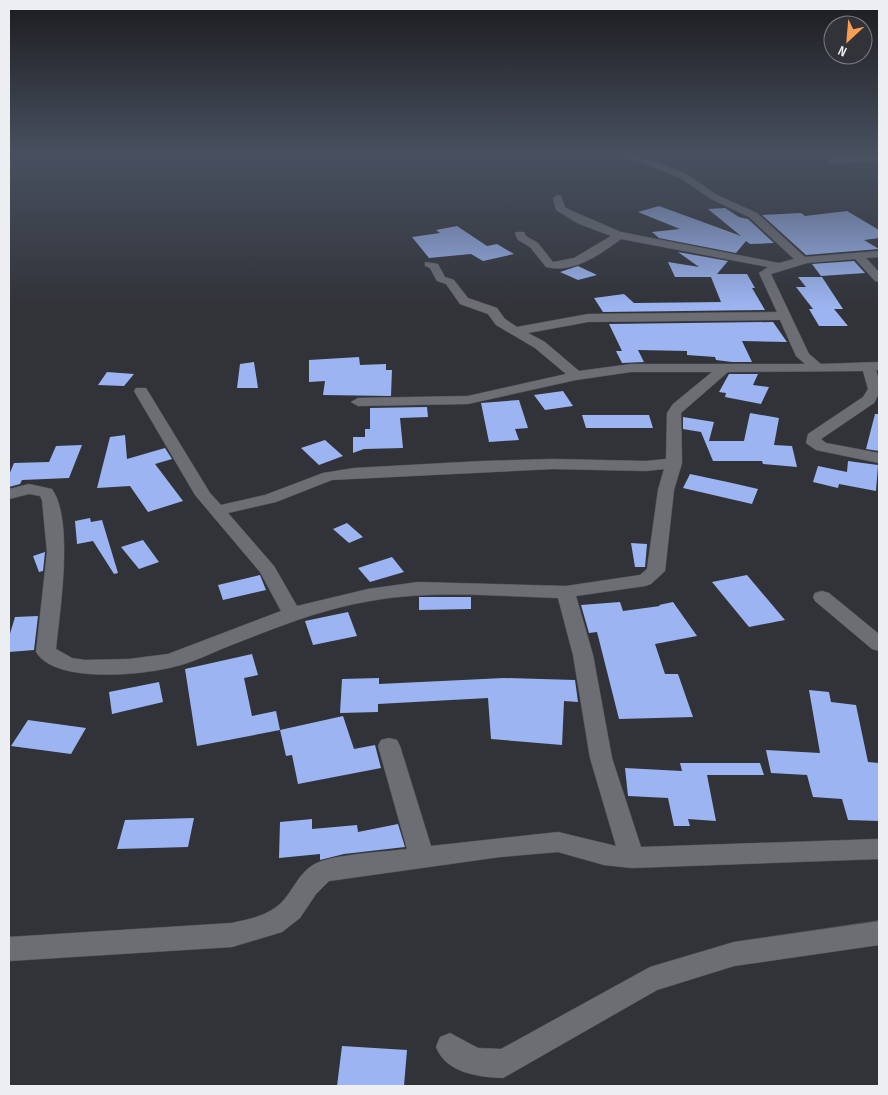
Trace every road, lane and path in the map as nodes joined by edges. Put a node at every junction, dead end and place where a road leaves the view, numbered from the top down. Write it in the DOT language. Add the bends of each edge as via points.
graph roads {
  1 [pos="559,204"];
  2 [pos="729,204"];
  3 [pos="520,234"];
  4 [pos="619,235"];
  5 [pos="879,254"];
  6 [pos="858,256"];
  7 [pos="803,261"];
  8 [pos="429,264"];
  9 [pos="778,266"];
  10 [pos="879,278"];
  11 [pos="785,316"];
  12 [pos="515,331"];
  13 [pos="874,366"];
  14 [pos="726,368"];
  15 [pos="818,368"];
  16 [pos="576,376"];
  17 [pos="141,391"];
  18 [pos="358,402"];
  19 [pos="879,458"];
  20 [pos="674,463"];
  21 [pos="9,494"];
  22 [pos="217,511"];
  23 [pos="566,592"];
  24 [pos="822,597"];
  25 [pos="292,614"];
  26 [pos="879,644"];
  27 [pos="389,746"];
  28 [pos="879,849"];
  29 [pos="422,857"];
  30 [pos="632,858"];
  31 [pos="879,933"];
  32 [pos="9,949"];
  33 [pos="450,1047"];
  1 -- 4 [label="street" via="574,218"];
  2 -- 7 [label="street" via="753,215"];
  3 -- 4 [label="street" via="550,265 561,266 598,252"];
  4 -- 9 [label="street"];
  5 -- 6 [label="street"];
  6 -- 7 [label="street"];
  6 -- 10 [label="street"];
  7 -- 9 [label="street"];
  8 -- 12 [label="street" via="434,266 441,279 450,282 464,301 493,311 500,322"];
  9 -- 11 [label="street" via="766,273"];
  11 -- 12 [label="street" via="588,318"];
  11 -- 15 [label="street" via="803,356"];
  12 -- 16 [label="street" via="540,345"];
  13 -- 15 [label="street"];
  13 -- 19 [label="street" via="875,389 869,400 813,437 814,444 821,447"];
  14 -- 15 [label="street"];
  14 -- 16 [label="street" via="632,368"];
  14 -- 20 [label="street" via="678,407 674,414"];
  16 -- 18 [label="street" via="468,400"];
  17 -- 22 [label="street" via="203,495"];
  20 -- 22 [label="street" via="354,472 329,476 270,499"];
  20 -- 23 [label="street" via="666,490 656,571 645,580"];
  21 -- 25 [label="street" via="29,488 46,492 50,500 56,552 46,652 67,664 129,666 171,661"];
  22 -- 25 [label="street" via="268,570"];
  23 -- 25 [label="street" via="418,588"];
  23 -- 30 [label="street" via="583,655 601,758"];
  24 -- 26 [label="street"];
  27 -- 29 [label="street"];
  28 -- 30 [label="street"];
  29 -- 30 [label="street" via="558,842 604,855"];
  29 -- 32 [label="street" via="322,872 307,886 291,910 272,924 232,935"];
  31 -- 33 [label="street" via="734,954 650,980 503,1064 475,1062"];
}
